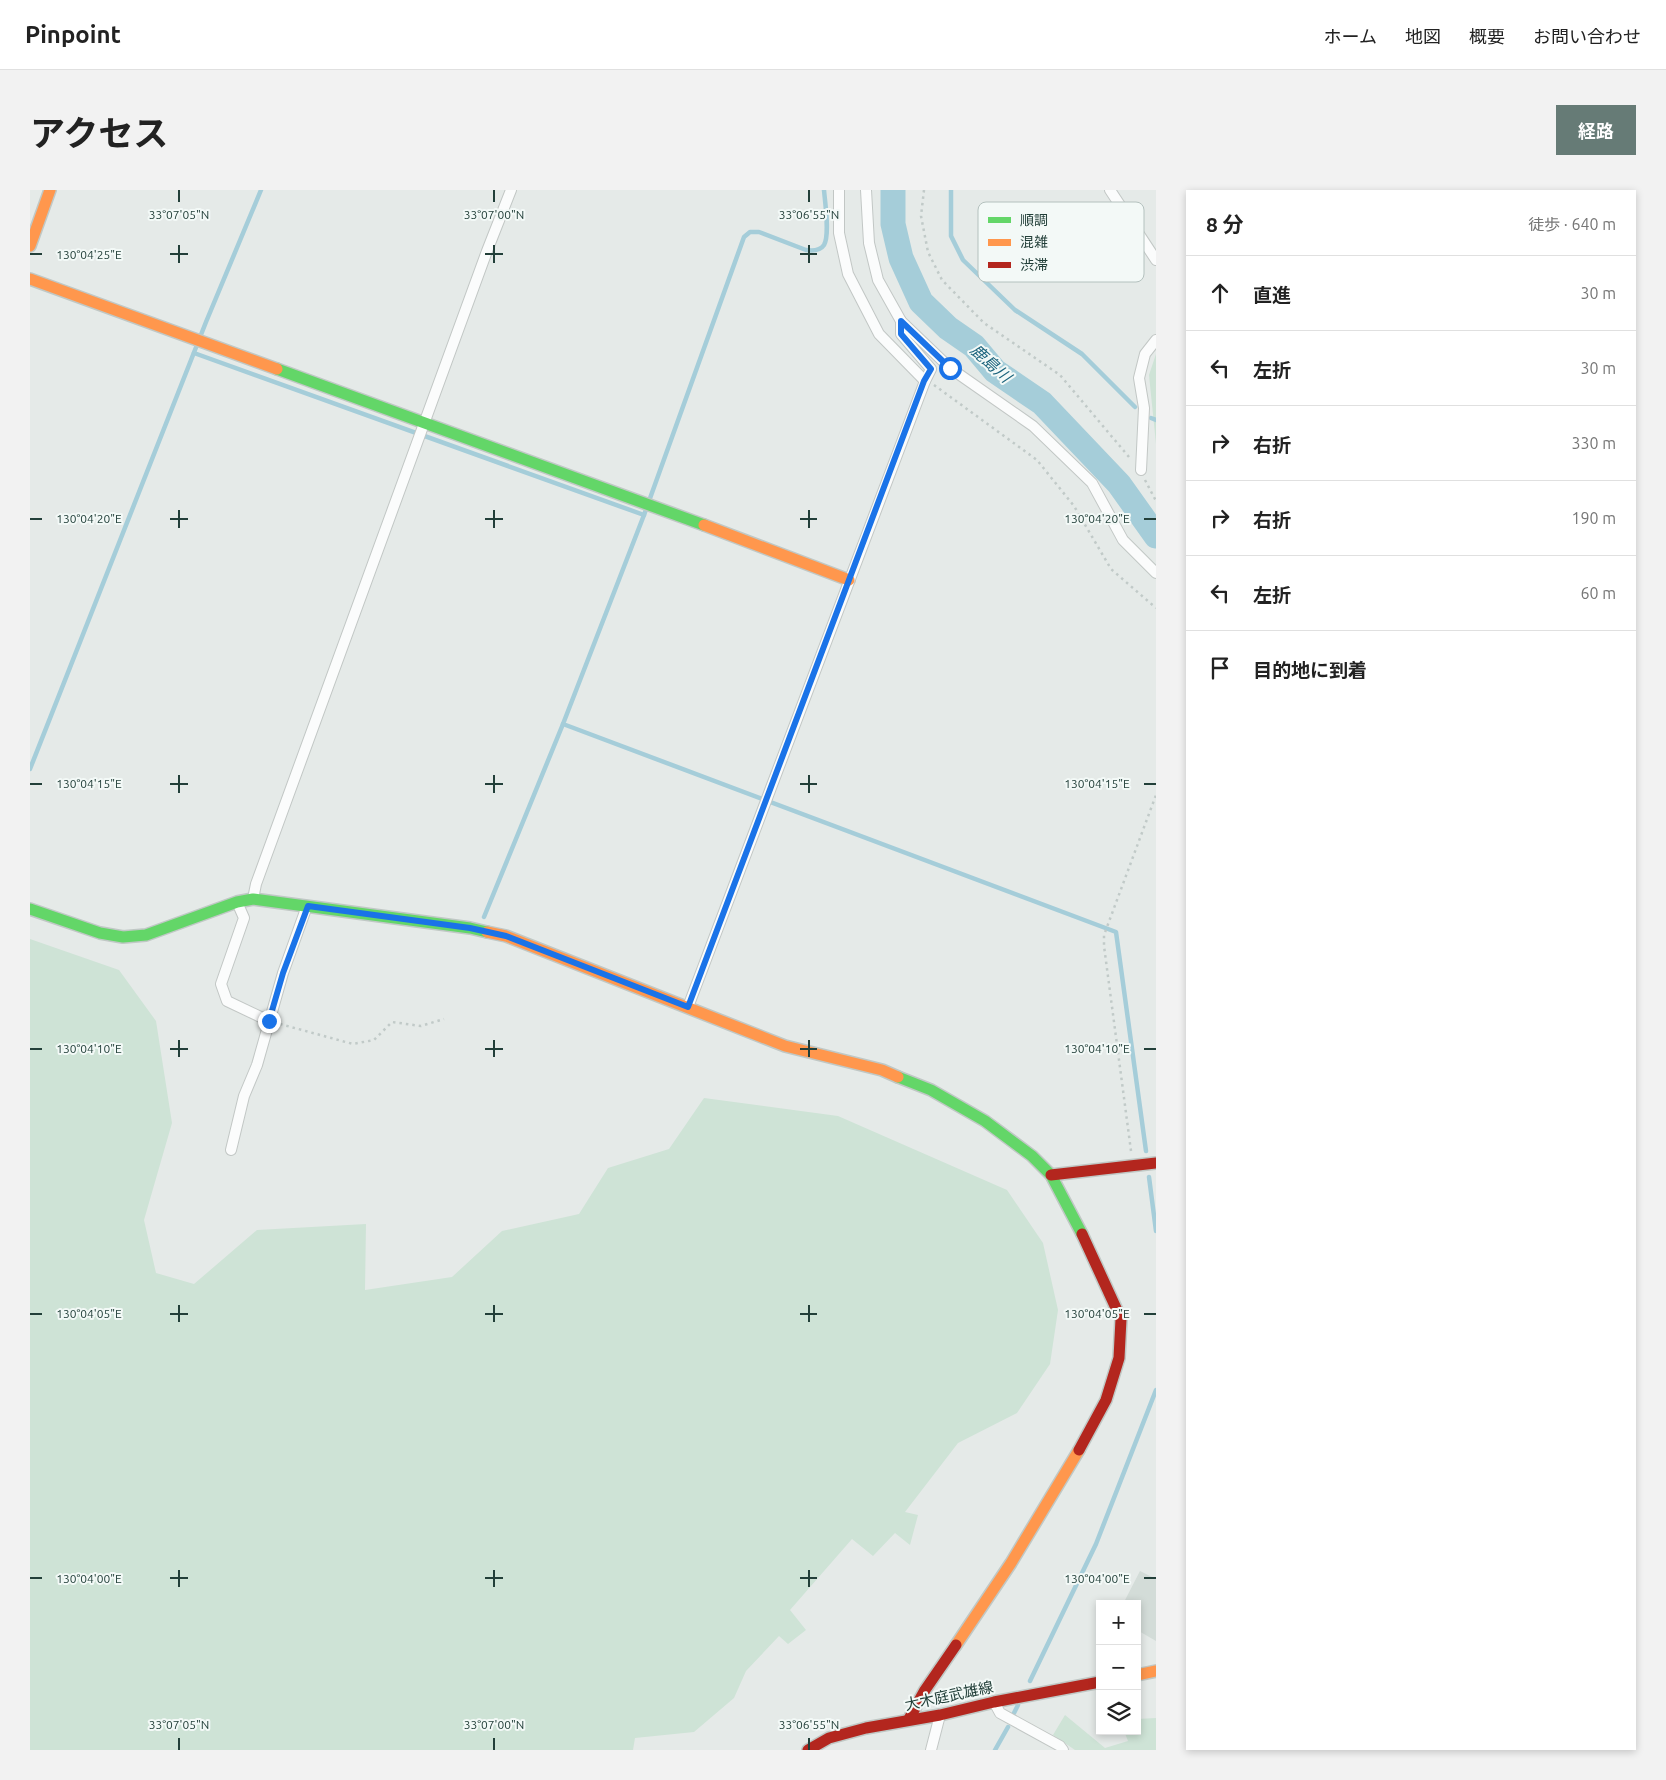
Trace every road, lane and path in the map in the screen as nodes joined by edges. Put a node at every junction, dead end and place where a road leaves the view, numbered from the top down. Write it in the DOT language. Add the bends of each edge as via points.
graph roads {
  1 [pos="50,190"];
  2 [pos="511,190"];
  3 [pos="839,190"];
  4 [pos="866,190"];
  5 [pos="924,190"];
  6 [pos="1110,190"];
  7 [pos="1118,202"];
  8 [pos="1144,242"];
  9 [pos="30,246"];
  10 [pos="1156,260"];
  11 [pos="30,279"];
  12 [pos="901,321"];
  13 [pos="1156,340"];
  14 [pos="924,381"];
  15 [pos="423,425"];
  16 [pos="1141,470"];
  17 [pos="1156,501"];
  18 [pos="1156,573"];
  19 [pos="849,580"];
  20 [pos="1156,608"];
  21 [pos="1156,795"];
  22 [pos="253,899"];
  23 [pos="237,902"];
  24 [pos="308,906"];
  25 [pos="30,909"];
  26 [pos="688,1007"];
  27 [pos="444,1019"];
  28 [pos="269,1021"];
  29 [pos="231,1150"];
  30 [pos="1156,1163"];
  31 [pos="1133,1165"];
  32 [pos="1051,1175"];
  33 [pos="1156,1671"];
  34 [pos="1141,1674"];
  35 [pos="1096,1683"];
  36 [pos="994,1702"];
  37 [pos="940,1715"];
  38 [pos="909,1719"];
  39 [pos="808,1750"];
  40 [pos="931,1750"];
  41 [pos="1063,1750"];
  1 -- 9 [label="street"];
  2 -- 15 [label="street"];
  3 -- 14 [label="street" via="839,233 848,274 879,334"];
  4 -- 12 [label="street" via="869,243 878,280"];
  5 -- 16 [label="path" via="921,216 928,252 942,280 984,323 1060,376"];
  6 -- 7 [label="street"];
  8 -- 10 [label="street"];
  11 -- 15 [label="street"];
  12 -- 14 [label="street" via="901,334 931,369"];
  12 -- 18 [label="street" via="950,368 1033,426 1092,483 1123,540"];
  13 -- 16 [label="street" via="1145,354 1139,378 1144,408"];
  14 -- 19 [label="street"];
  14 -- 20 [label="path" via="938,387 1037,460 1074,506 1112,569"];
  15 -- 19 [label="street" via="658,507"];
  15 -- 22 [label="street"];
  16 -- 17 [label="path"];
  19 -- 26 [label="street"];
  21 -- 31 [label="path" via="1104,935"];
  22 -- 23 [label="street"];
  22 -- 24 [label="street"];
  23 -- 25 [label="street" via="146,935 124,938"];
  23 -- 28 [label="street" via="244,918 221,984 227,1001"];
  24 -- 26 [label="street" via="470,928 506,936"];
  24 -- 28 [label="street"];
  26 -- 32 [label="street" via="785,1046 882,1070 931,1090 985,1121 1032,1156"];
  27 -- 28 [label="path" via="421,1026 392,1022 374,1040 354,1044"];
  28 -- 29 [label="street" via="257,1065 244,1096"];
  30 -- 31 [label="street"];
  31 -- 32 [label="street"];
  32 -- 38 [label="street" via="1120,1319 1119,1358 1106,1400 1087,1437 1011,1563"];
  33 -- 34 [label="street"];
  35 -- 36 [label="street, 大木庭武雄線"];
  36 -- 37 [label="street, 大木庭武雄線"];
  36 -- 41 [label="street" via="1000,1713"];
  37 -- 38 [label="street, 大木庭武雄線"];
  37 -- 40 [label="street"];
  38 -- 39 [label="street, 大木庭武雄線" via="829,1738"];
}
